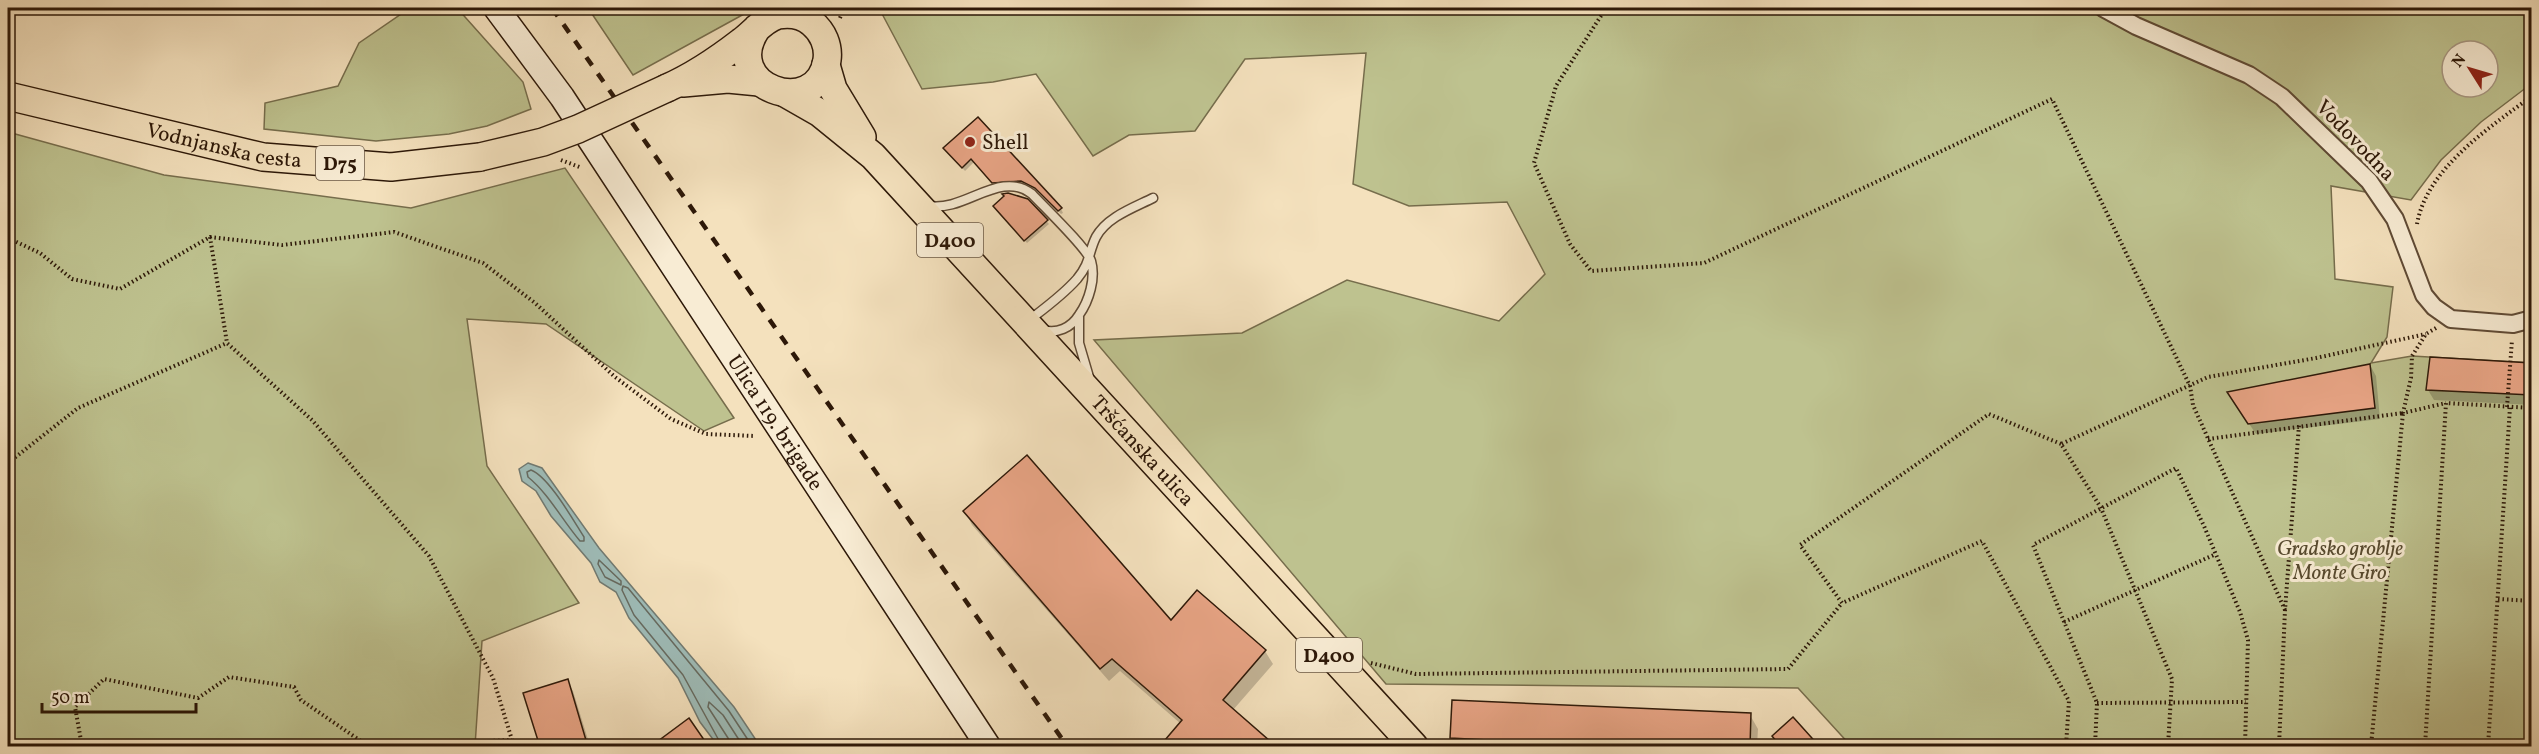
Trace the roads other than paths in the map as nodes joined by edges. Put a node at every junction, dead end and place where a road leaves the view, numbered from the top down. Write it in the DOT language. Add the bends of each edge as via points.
graph roads {
  1 [pos="496,8"];
  2 [pos="828,8"];
  3 [pos="2103,8"];
  4 [pos="775,17"];
  5 [pos="822,35"];
  6 [pos="826,65"];
  7 [pos="759,82"];
  8 [pos="671,86"];
  9 [pos="785,93"];
  10 [pos="8,96"];
  11 [pos="873,156"];
  12 [pos="1153,198"];
  13 [pos="917,204"];
  14 [pos="1090,259"];
  15 [pos="1078,317"];
  16 [pos="2532,319"];
  17 [pos="1026,324"];
  18 [pos="1098,402"];
  19 [pos="988,747"];
  20 [pos="1414,747"];
  1 -- 19 [label="main road, Ulica 119. brigade" via="562,97"];
  2 -- 5 [label="main road"];
  3 -- 16 [label="street, Vodovodna" via="2249,75 2282,97 2369,181 2395,219 2424,295 2434,307 2451,319 2513,324"];
  4 -- 5 [label="main road" via="791,14 806,19"];
  4 -- 7 [label="main road" via="748,51 751,69"];
  4 -- 8 [label="main road, D75" via="731,50"];
  5 -- 6 [label="main road" via="827,48"];
  6 -- 9 [label="main road" via="806,89"];
  6 -- 11 [label="main road, D400" via="833,89"];
  7 -- 8 [label="main road, D75" via="728,79"];
  7 -- 9 [label="main road"];
  8 -- 10 [label="main road, Vodnjanska cesta / D75, bridge" via="543,142 480,157 391,167 263,158"];
  9 -- 11 [label="main road, D400" via="820,112"];
  11 -- 13 [label="main road, Tršćanska ulica / D400"];
  12 -- 14 [label="lane" via="1103,228"];
  13 -- 14 [label="lane" via="937,208 1004,185 1022,186"];
  13 -- 17 [label="main road, Tršćanska ulica / D400"];
  14 -- 15 [label="lane" via="1091,287"];
  14 -- 17 [label="lane" via="1062,295"];
  15 -- 17 [label="lane" via="1056,332"];
  15 -- 18 [label="lane" via="1079,343"];
  17 -- 18 [label="main road, Tršćanska ulica / D400"];
  18 -- 20 [label="main road, Tršćanska ulica / D400"];
}
